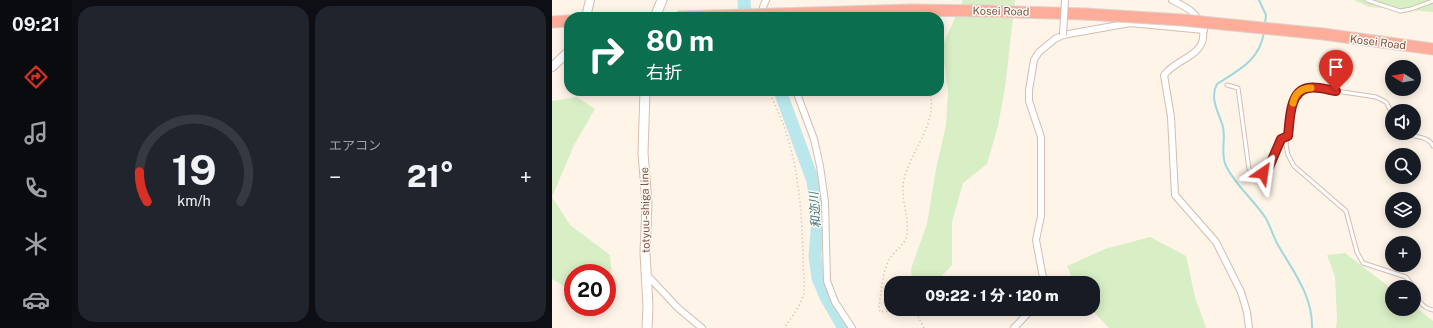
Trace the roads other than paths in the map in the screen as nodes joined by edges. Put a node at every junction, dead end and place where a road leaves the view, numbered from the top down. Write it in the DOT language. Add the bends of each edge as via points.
graph roads {
  1 [pos="590,0"];
  2 [pos="662,0"];
  3 [pos="766,0"];
  4 [pos="1064,0"];
  5 [pos="1172,0"];
  6 [pos="1367,0"];
  7 [pos="1433,1"];
  8 [pos="587,12"];
  9 [pos="657,12"];
  10 [pos="764,12"];
  11 [pos="844,12"];
  12 [pos="564,21"];
  13 [pos="552,22"];
  14 [pos="1204,30"];
  15 [pos="1323,34"];
  16 [pos="1063,35"];
  17 [pos="1433,43"];
  18 [pos="1433,49"];
  19 [pos="564,56"];
  20 [pos="552,67"];
  21 [pos="1227,85"];
  22 [pos="645,96"];
  23 [pos="798,96"];
  24 [pos="1387,104"];
  25 [pos="1288,136"];
  26 [pos="1421,138"];
  27 [pos="1433,146"];
  28 [pos="647,275"];
  29 [pos="1043,276"];
  30 [pos="1408,280"];
  31 [pos="1421,303"];
  32 [pos="1433,310"];
  33 [pos="1025,316"];
  34 [pos="647,328"];
  35 [pos="702,328"];
  36 [pos="852,328"];
  37 [pos="1014,328"];
  38 [pos="1249,328"];
  1 -- 8 [label="street"];
  2 -- 9 [label="main road"];
  3 -- 10 [label="street"];
  4 -- 16 [label="street, bridge"];
  5 -- 14 [label="street" via="1191,11"];
  6 -- 7 [label="lane" via="1400,11"];
  11 -- 15 [label="highway, Kosei Road, bridge" via="910,10 1085,14 1182,20"];
  12 -- 13 [label="highway"];
  14 -- 16 [label="street" via="1130,23"];
  14 -- 38 [label="street" via="1203,41 1196,50 1172,65 1164,75 1171,117 1175,195 1216,242 1241,292"];
  15 -- 17 [label="highway, Kosei Road" via="1360,35"];
  15 -- 18 [label="highway, Kosei Road"];
  16 -- 29 [label="street" via="1039,52 1034,60 1029,90 1029,101 1041,137 1041,216 1036,240"];
  19 -- 20 [label="street"];
  21 -- 25 [label="lane" via="1238,88 1249,169 1256,174 1263,173 1269,167 1281,139"];
  22 -- 28 [label="main road, totyuu-shiga line" via="643,153 647,203"];
  23 -- 36 [label="street" via="814,139 820,166 827,281 835,302"];
  24 -- 25 [label="lane" via="1376,97 1310,88 1301,90 1296,95"];
  25 -- 30 [label="lane" via="1286,145 1294,166 1346,211 1357,252 1363,263"];
  26 -- 27 [label="lane" via="1432,142"];
  28 -- 34 [label="main road, totyuu-shiga line"];
  28 -- 35 [label="street" via="682,312"];
  31 -- 32 [label="lane" via="1427,309"];
  33 -- 37 [label="street"];
}
